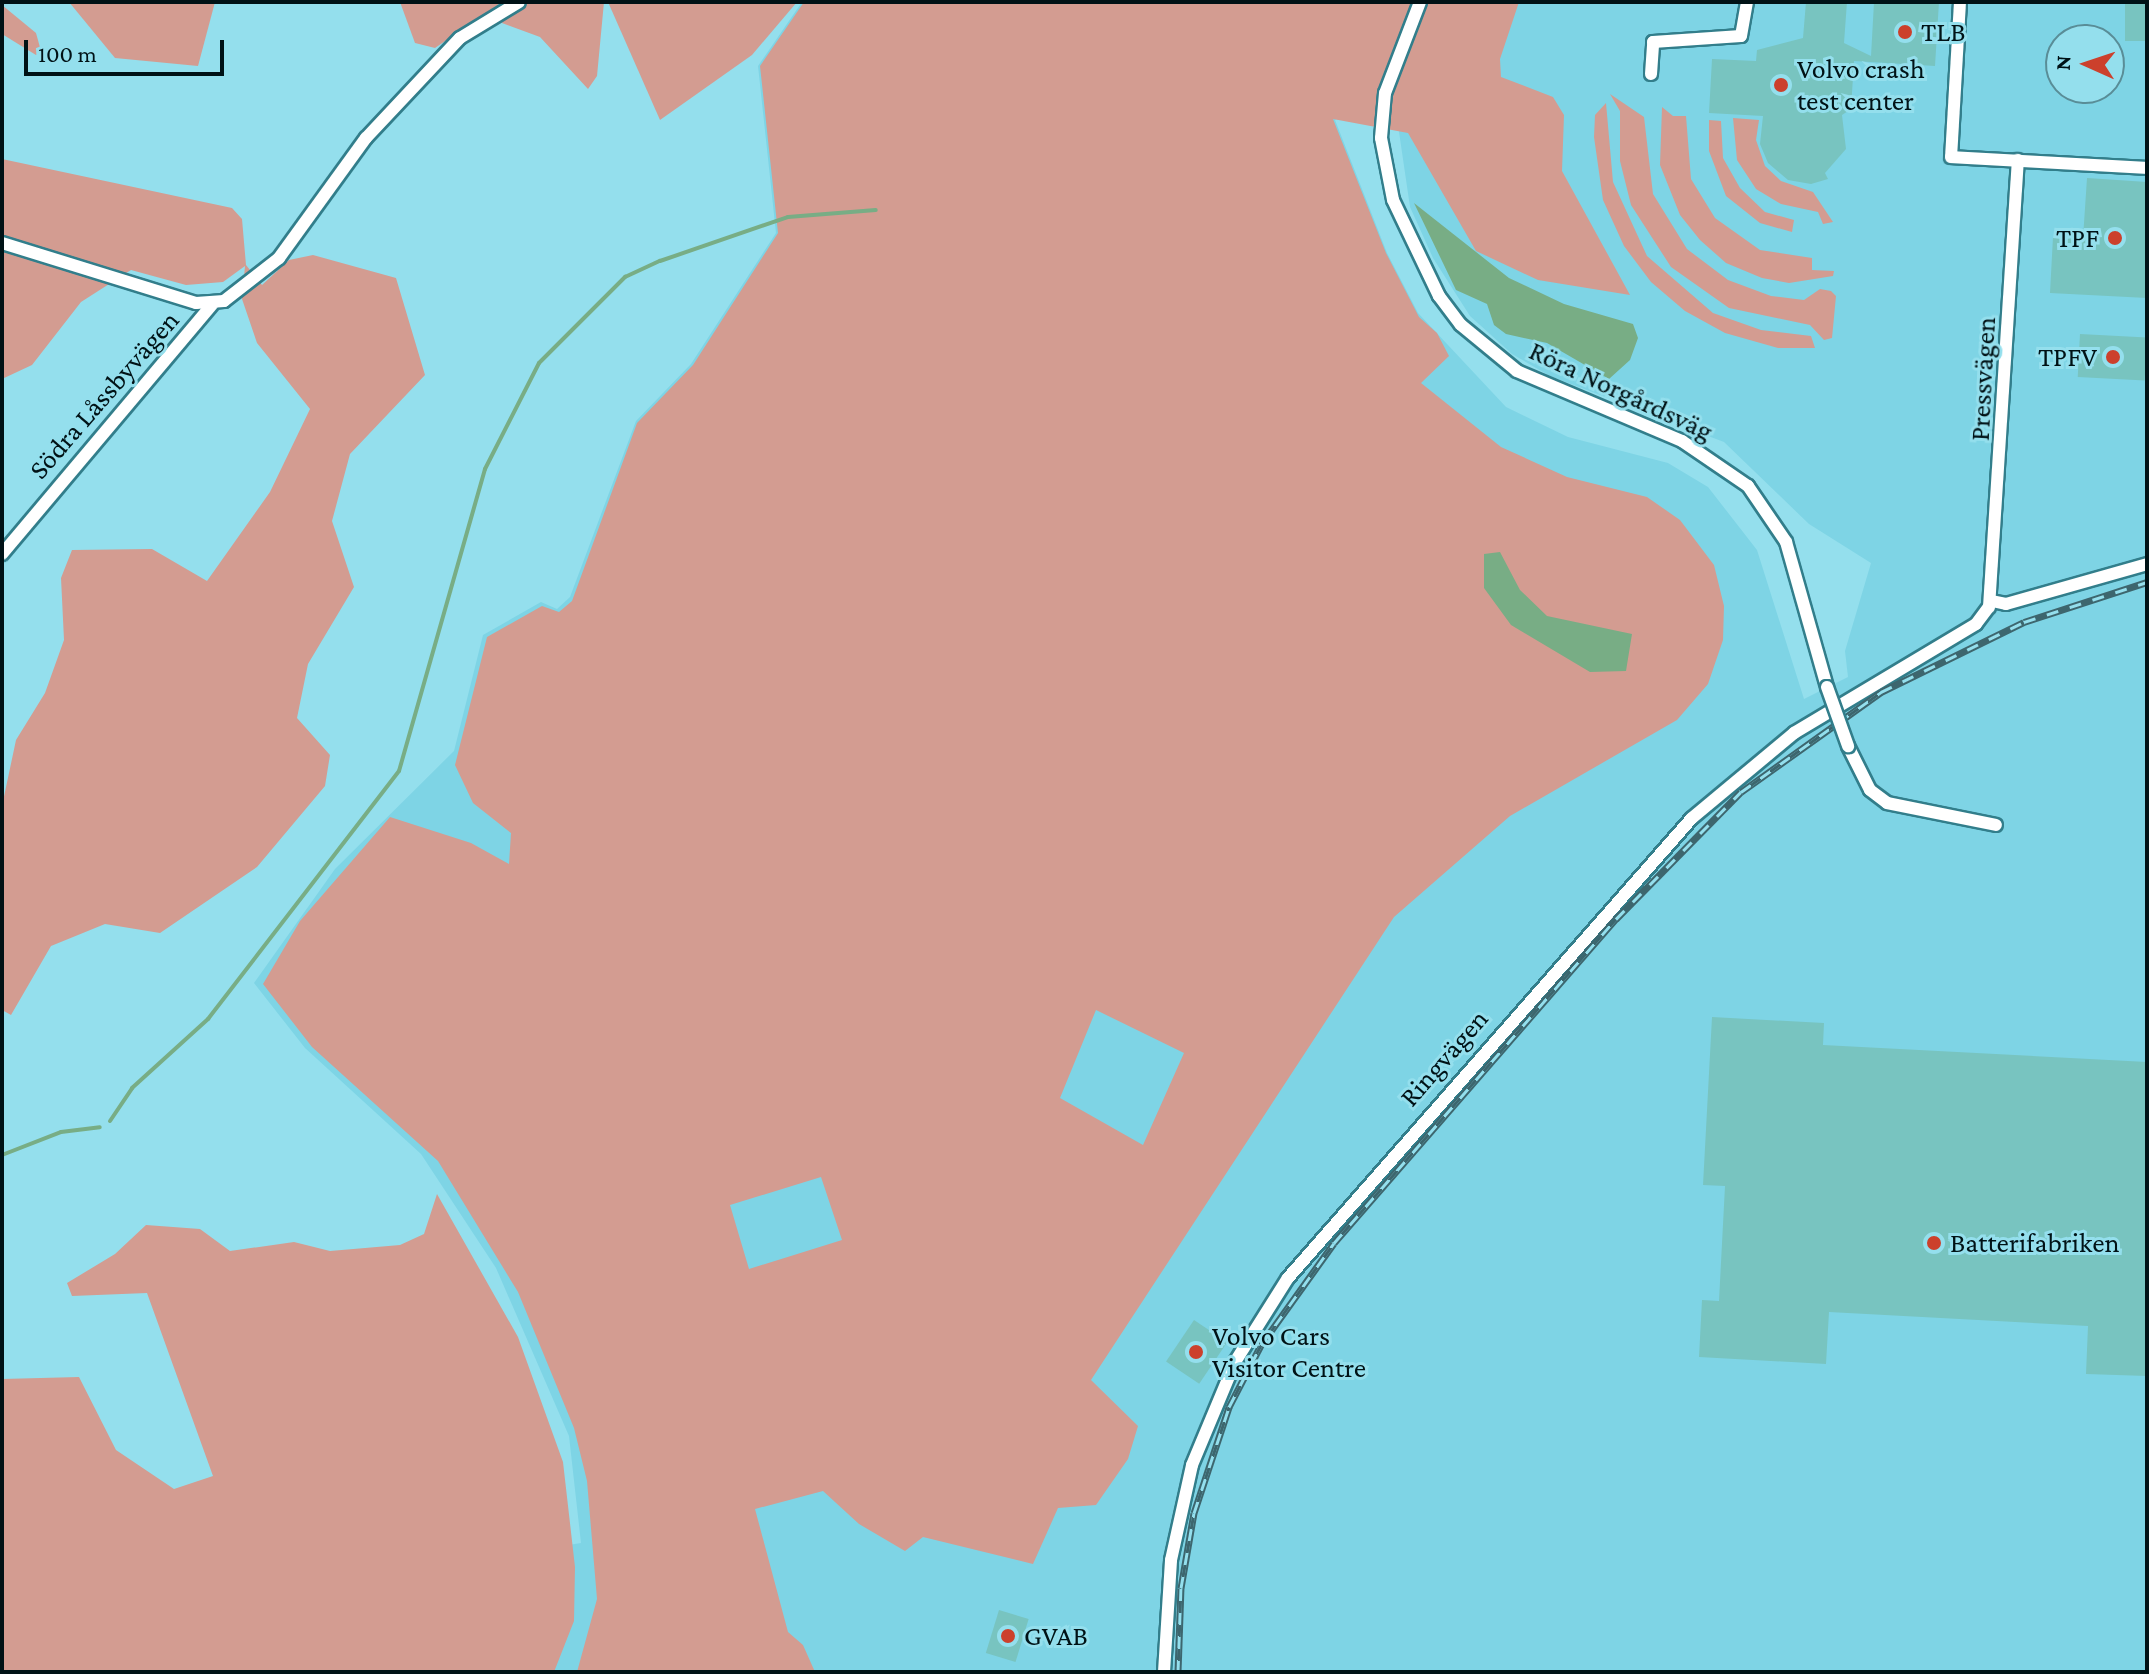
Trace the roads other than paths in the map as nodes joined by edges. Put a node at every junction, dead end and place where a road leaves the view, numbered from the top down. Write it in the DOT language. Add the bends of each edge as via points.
graph roads {
  1 [pos="519,2"];
  2 [pos="1420,2"];
  3 [pos="1747,2"];
  4 [pos="1960,2"];
  5 [pos="1651,74"];
  6 [pos="2018,160"];
  7 [pos="2147,168"];
  8 [pos="2,243"];
  9 [pos="212,305"];
  10 [pos="2,554"];
  11 [pos="2147,564"];
  12 [pos="1992,601"];
  13 [pos="1996,825"];
  14 [pos="1164,1672"];
  1 -- 9 [label="street" via="460,38 366,138 279,258 233,297"];
  2 -- 13 [label="street, Röra Norgårdsväg, bridge" via="1394,63 1381,138 1393,200 1439,296 1461,325 1517,371 1690,446 1758,496 1790,551 1827,687 1870,790 1887,803"];
  3 -- 5 [label="street" via="1741,36 1653,42"];
  4 -- 6 [label="street" via="1951,157"];
  6 -- 7 [label="street"];
  6 -- 12 [label="street, Pressvägen"];
  8 -- 9 [label="street"];
  9 -- 10 [label="street, Södra Låssbyvägen"];
  11 -- 12 [label="street" via="2006,604"];
  12 -- 14 [label="street, Ringvägen" via="1976,624 1834,705 1692,818 1288,1278 1235,1362 1192,1465 1170,1570"];
}
